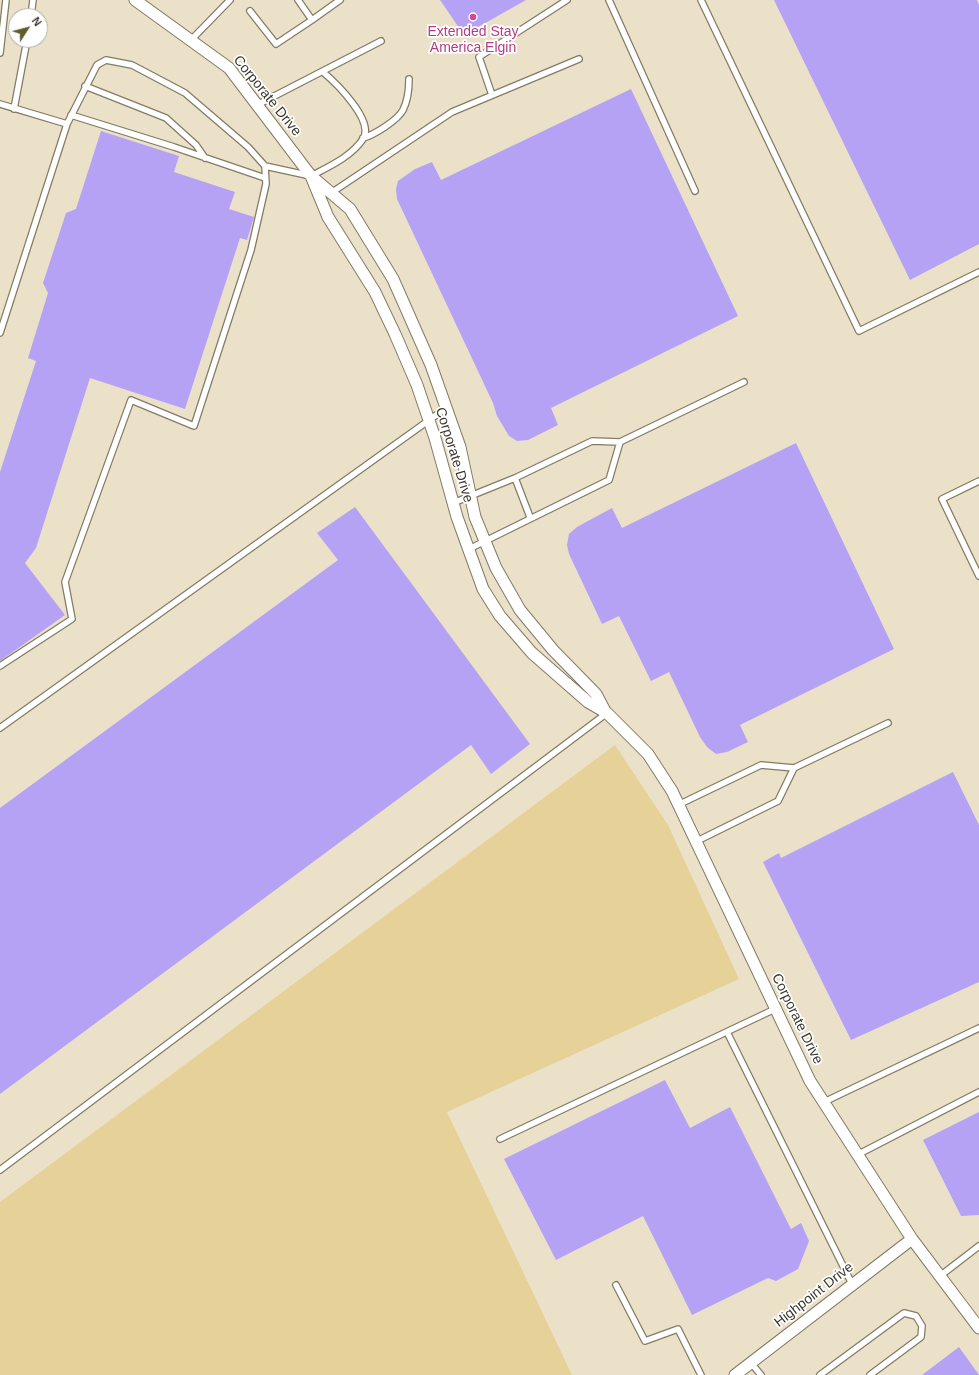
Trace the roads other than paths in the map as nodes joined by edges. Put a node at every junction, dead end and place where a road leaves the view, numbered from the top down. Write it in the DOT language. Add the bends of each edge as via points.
graph roads {
  1 [pos="6,0"];
  2 [pos="135,0"];
  3 [pos="230,0"];
  4 [pos="298,0"];
  5 [pos="340,0"];
  6 [pos="567,0"];
  7 [pos="609,0"];
  8 [pos="701,0"];
  9 [pos="250,11"];
  10 [pos="312,20"];
  11 [pos="190,40"];
  12 [pos="381,41"];
  13 [pos="25,48"];
  14 [pos="0,53"];
  15 [pos="579,59"];
  16 [pos="324,72"];
  17 [pos="409,79"];
  18 [pos="85,86"];
  19 [pos="492,96"];
  20 [pos="0,104"];
  21 [pos="257,105"];
  22 [pos="14,109"];
  23 [pos="70,116"];
  24 [pos="67,124"];
  25 [pos="363,138"];
  26 [pos="205,158"];
  27 [pos="265,166"];
  28 [pos="311,176"];
  29 [pos="266,178"];
  30 [pos="695,191"];
  31 [pos="330,193"];
  32 [pos="979,272"];
  33 [pos="0,333"];
  34 [pos="744,382"];
  35 [pos="446,408"];
  36 [pos="429,422"];
  37 [pos="620,442"];
  38 [pos="515,478"];
  39 [pos="979,481"];
  40 [pos="470,496"];
  41 [pos="453,503"];
  42 [pos="530,517"];
  43 [pos="484,540"];
  44 [pos="468,549"];
  45 [pos="979,576"];
  46 [pos="0,666"];
  47 [pos="607,713"];
  48 [pos="888,723"];
  49 [pos="0,728"];
  50 [pos="794,768"];
  51 [pos="678,805"];
  52 [pos="695,842"];
  53 [pos="775,1009"];
  54 [pos="979,1028"];
  55 [pos="727,1032"];
  56 [pos="979,1092"];
  57 [pos="824,1102"];
  58 [pos="500,1139"];
  59 [pos="857,1155"];
  60 [pos="0,1170"];
  61 [pos="912,1239"];
  62 [pos="979,1246"];
  63 [pos="940,1276"];
  64 [pos="852,1284"];
  65 [pos="616,1285"];
  66 [pos="979,1328"];
  67 [pos="751,1363"];
  68 [pos="701,1375"];
  69 [pos="735,1375"];
  70 [pos="760,1375"];
  71 [pos="820,1375"];
  72 [pos="870,1375"];
  1 -- 14 [label="lane"];
  2 -- 11 [label="street, Corporate Drive"];
  3 -- 11 [label="lane"];
  4 -- 10 [label="lane"];
  5 -- 10 [label="lane"];
  6 -- 19 [label="lane" via="479,57"];
  7 -- 30 [label="lane"];
  8 -- 32 [label="lane" via="860,331"];
  9 -- 10 [label="lane" via="276,44"];
  11 -- 21 [label="street, Corporate Drive" via="229,68"];
  12 -- 16 [label="lane"];
  13 -- 22 [label="lane"];
  15 -- 19 [label="lane"];
  16 -- 21 [label="lane"];
  16 -- 25 [label="lane" via="338,85 360,115 366,128"];
  17 -- 25 [label="lane" via="410,89 403,111 374,136"];
  18 -- 23 [label="lane"];
  18 -- 26 [label="lane" via="166,118 196,145"];
  18 -- 27 [label="lane" via="96,65 106,60 132,65 185,93 248,147"];
  19 -- 31 [label="lane" via="452,112"];
  20 -- 22 [label="lane"];
  21 -- 28 [label="street, Corporate Drive"];
  22 -- 24 [label="lane"];
  23 -- 24 [label="lane"];
  23 -- 26 [label="lane"];
  24 -- 33 [label="lane"];
  25 -- 28 [label="lane" via="335,164"];
  26 -- 29 [label="lane"];
  27 -- 28 [label="lane"];
  27 -- 29 [label="lane"];
  28 -- 31 [label="street, Corporate Drive"];
  28 -- 36 [label="street, Corporate Drive" via="328,217 371,286 396,334"];
  29 -- 46 [label="lane" via="251,250 194,426 130,400 65,582 72,619"];
  31 -- 35 [label="street, Corporate Drive" via="350,209 393,279 431,365"];
  34 -- 37 [label="lane"];
  35 -- 36 [label="lane"];
  35 -- 40 [label="street, Corporate Drive" via="460,447"];
  36 -- 41 [label="street, Corporate Drive"];
  36 -- 49 [label="lane"];
  37 -- 38 [label="lane" via="592,441"];
  37 -- 42 [label="lane" via="609,480"];
  38 -- 40 [label="lane"];
  38 -- 42 [label="lane"];
  39 -- 45 [label="lane" via="942,499"];
  40 -- 41 [label="lane"];
  40 -- 43 [label="street, Corporate Drive"];
  41 -- 44 [label="street, Corporate Drive"];
  42 -- 43 [label="lane"];
  43 -- 44 [label="lane"];
  43 -- 47 [label="street, Corporate Drive" via="496,568 520,610 553,650 596,694"];
  44 -- 47 [label="street, Corporate Drive" via="483,589 500,616 532,653 588,702"];
  47 -- 51 [label="street, Corporate Drive" via="648,754"];
  47 -- 60 [label="lane"];
  48 -- 50 [label="lane"];
  50 -- 51 [label="lane" via="761,765"];
  50 -- 52 [label="lane" via="778,801"];
  51 -- 52 [label="street, Corporate Drive"];
  52 -- 53 [label="street, Corporate Drive"];
  53 -- 55 [label="lane"];
  53 -- 57 [label="street, Corporate Drive" via="810,1081"];
  54 -- 57 [label="lane"];
  55 -- 58 [label="lane"];
  55 -- 64 [label="lane"];
  56 -- 59 [label="lane"];
  57 -- 59 [label="street, Corporate Drive"];
  59 -- 61 [label="street, Corporate Drive"];
  61 -- 63 [label="street, Corporate Drive"];
  61 -- 64 [label="street, Highpoint Drive"];
  62 -- 63 [label="lane"];
  63 -- 66 [label="street, Corporate Drive"];
  64 -- 67 [label="street, Highpoint Drive"];
  65 -- 68 [label="lane" via="644,1341 678,1329"];
  67 -- 69 [label="street, Highpoint Drive"];
  67 -- 70 [label="lane"];
  71 -- 72 [label="lane" via="904,1313 916,1316 922,1326 921,1337"];
}
